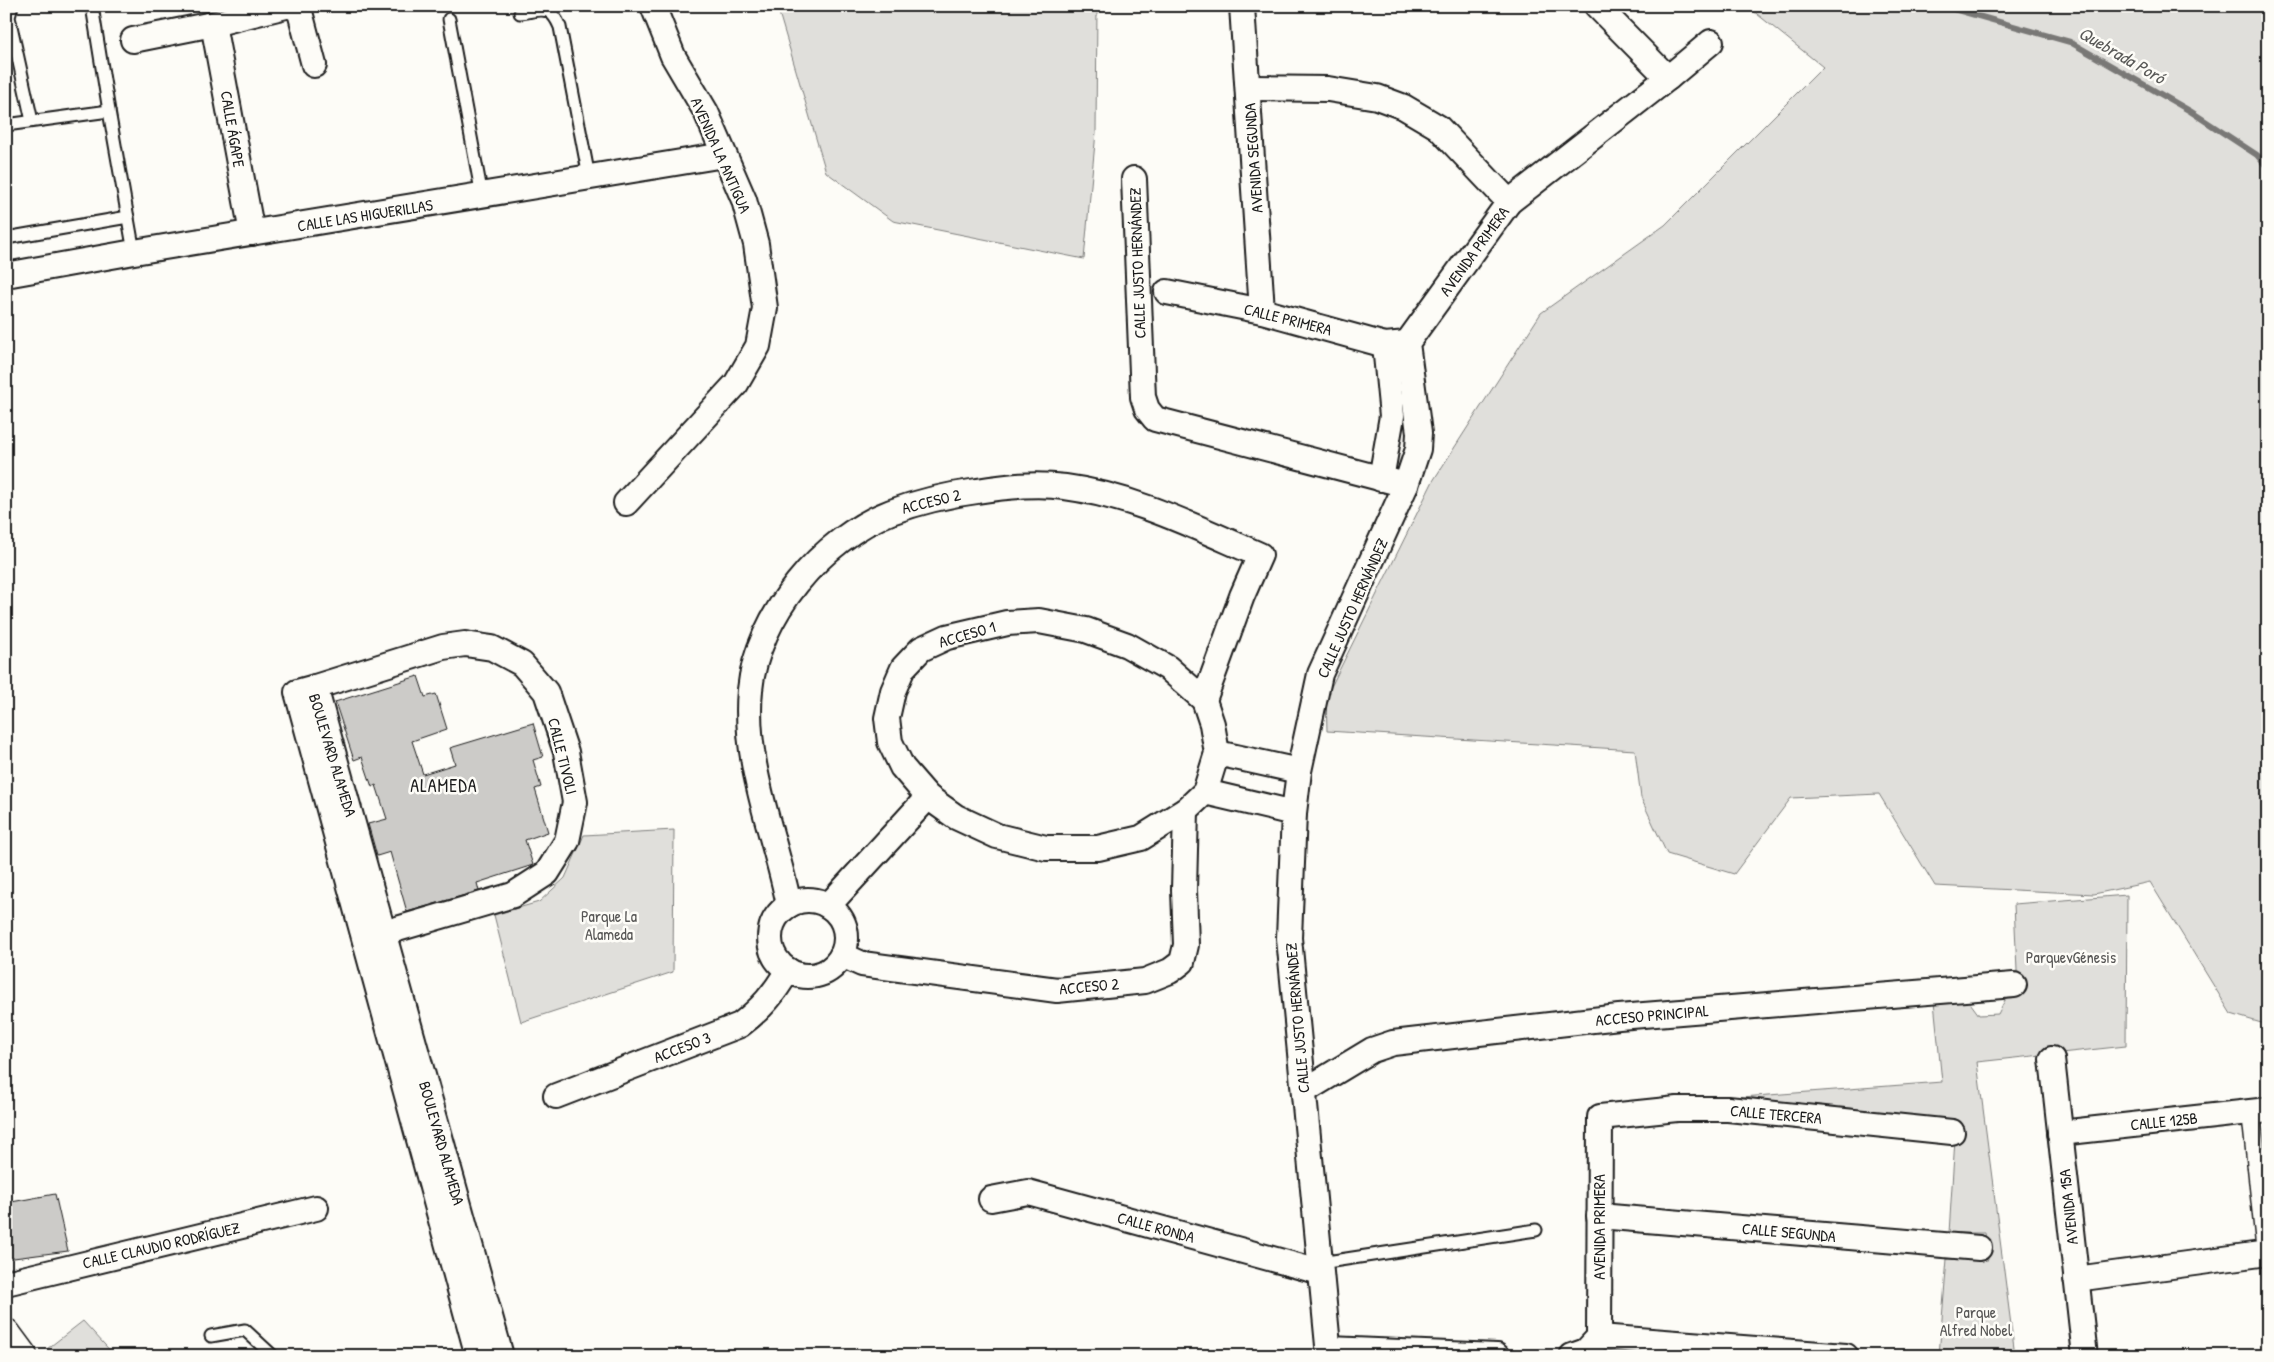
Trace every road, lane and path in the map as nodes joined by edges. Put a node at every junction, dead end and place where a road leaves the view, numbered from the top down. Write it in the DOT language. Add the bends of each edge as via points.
graph roads {
  1 [pos="12,6"];
  2 [pos="92,6"];
  3 [pos="287,6"];
  4 [pos="653,6"];
  5 [pos="1242,6"];
  6 [pos="1596,6"];
  7 [pos="520,13"];
  8 [pos="449,19"];
  9 [pos="213,24"];
  10 [pos="133,40"];
  11 [pos="1711,42"];
  12 [pos="314,65"];
  13 [pos="1668,78"];
  14 [pos="1249,88"];
  15 [pos="108,111"];
  16 [pos="32,121"];
  17 [pos="6,125"];
  18 [pos="724,155"];
  19 [pos="589,177"];
  20 [pos="1134,179"];
  21 [pos="482,196"];
  22 [pos="1509,202"];
  23 [pos="128,217"];
  24 [pos="252,233"];
  25 [pos="6,238"];
  26 [pos="134,252"];
  27 [pos="6,275"];
  28 [pos="1167,292"];
  29 [pos="1262,311"];
  30 [pos="1396,344"];
  31 [pos="1381,479"];
  32 [pos="1406,485"];
  33 [pos="626,503"];
  34 [pos="316,686"];
  35 [pos="1204,700"];
  36 [pos="1217,752"];
  37 [pos="1299,771"];
  38 [pos="1205,792"];
  39 [pos="928,797"];
  40 [pos="1186,810"];
  41 [pos="1294,813"];
  42 [pos="789,905"];
  43 [pos="828,906"];
  44 [pos="374,936"];
  45 [pos="842,955"];
  46 [pos="788,970"];
  47 [pos="2014,985"];
  48 [pos="2052,1059"];
  49 [pos="1304,1091"];
  50 [pos="556,1096"];
  51 [pos="2260,1111"];
  52 [pos="1600,1116"];
  53 [pos="1952,1132"];
  54 [pos="2060,1133"];
  55 [pos="991,1199"];
  56 [pos="316,1208"];
  57 [pos="1599,1216"];
  58 [pos="1536,1230"];
  59 [pos="1979,1248"];
  60 [pos="2267,1253"];
  61 [pos="1320,1267"];
  62 [pos="2076,1279"];
  63 [pos="6,1283"];
  64 [pos="478,1312"];
  65 [pos="6,1333"];
  66 [pos="210,1336"];
  67 [pos="1599,1337"];
  68 [pos="1329,1352"];
  69 [pos="23,1356"];
  70 [pos="273,1356"];
  71 [pos="478,1356"];
  72 [pos="501,1356"];
  73 [pos="1497,1356"];
  74 [pos="1572,1356"];
  75 [pos="1846,1356"];
  76 [pos="2085,1356"];
  1 -- 16 [label="lane" via="9,17"];
  2 -- 15 [label="lane"];
  3 -- 9 [label="street"];
  3 -- 12 [label="street" via="300,12"];
  4 -- 18 [label="street, AVENIDA LA ANTIGUA" via="673,56 706,112"];
  5 -- 14 [label="street, AVENIDA SEGUNDA"];
  6 -- 13 [label="street"];
  7 -- 19 [label="lane" via="546,9 554,14 560,27"];
  8 -- 21 [label="lane"];
  9 -- 10 [label="street"];
  9 -- 24 [label="street, CALLE ÁGAPE"];
  11 -- 13 [label="street, AVENIDA PRIMERA"];
  13 -- 22 [label="street, AVENIDA PRIMERA"];
  14 -- 22 [label="street" via="1328,89 1377,97 1404,107 1438,127"];
  14 -- 29 [label="street, AVENIDA SEGUNDA"];
  15 -- 16 [label="lane"];
  15 -- 23 [label="lane"];
  16 -- 17 [label="lane"];
  18 -- 19 [label="street, CALLE LAS HIGUERILLAS"];
  18 -- 33 [label="street, AVENIDA LA ANTIGUA" via="744,200 756,244 765,308 758,346 736,384"];
  19 -- 21 [label="street, CALLE LAS HIGUERILLAS"];
  20 -- 31 [label="street, CALLE JUSTO HERNÁNDEZ" via="1142,397 1155,419"];
  21 -- 24 [label="street, CALLE LAS HIGUERILLAS"];
  22 -- 30 [label="street, AVENIDA PRIMERA"];
  23 -- 25 [label="lane"];
  23 -- 26 [label="lane"];
  24 -- 26 [label="street, CALLE LAS HIGUERILLAS"];
  26 -- 27 [label="street, CALLE LAS HIGUERILLAS"];
  28 -- 29 [label="street, CALLE PRIMERA"];
  29 -- 30 [label="street, CALLE PRIMERA"];
  30 -- 31 [label="street" via="1392,416"];
  30 -- 32 [label="street" via="1419,433 1418,449"];
  31 -- 32 [label="street, CALLE JUSTO HERNÁNDEZ"];
  32 -- 37 [label="street, CALLE JUSTO HERNÁNDEZ" via="1320,674"];
  34 -- 44 [label="street, BOULEVARD ALAMEDA"];
  34 -- 44 [label="street, CALLE TIVOLI" via="443,647 465,644 492,648 522,664 546,692 566,752 575,802 567,841 547,873 513,895"];
  35 -- 36 [label="street, ACCESO 1"];
  35 -- 39 [label="street, ACCESO 1" via="1168,668 1128,645 1086,630 1039,621 1007,623 947,637 922,649 903,668 893,691 887,718 890,742 902,768"];
  35 -- 42 [label="street, ACCESO 2" via="1260,555 1127,500 1066,487 1014,484 950,495 890,512 854,532 818,559 790,591 771,623 757,657 750,689 749,740"];
  36 -- 37 [label="street"];
  36 -- 38 [label="street, ACCESO 1"];
  37 -- 41 [label="street, CALLE JUSTO HERNÁNDEZ"];
  38 -- 40 [label="street, ACCESO 1"];
  38 -- 41 [label="street"];
  39 -- 40 [label="street, ACCESO 1" via="956,817 997,836 1046,848 1098,848 1142,838"];
  39 -- 43 [label="street"];
  40 -- 45 [label="street, ACCESO 2" via="1186,946 1182,962 1170,971 1145,981 1058,990 862,964"];
  41 -- 49 [label="street, CALLE JUSTO HERNÁNDEZ" via="1289,938"];
  42 -- 43 [label="street" via="808,900"];
  42 -- 46 [label="street" via="779,914 770,937 772,950"];
  43 -- 45 [label="street" via="843,922 845,945"];
  44 -- 64 [label="street, BOULEVARD ALAMEDA"];
  45 -- 46 [label="street" via="834,966 818,974 799,975"];
  46 -- 50 [label="street, ACCESO 3" via="773,995 740,1025"];
  47 -- 49 [label="street, ACCESO PRINCIPAL" via="1619,1017 1393,1043 1372,1050"];
  48 -- 54 [label="street, AVENIDA 15A"];
  49 -- 61 [label="street, CALLE JUSTO HERNÁNDEZ"];
  51 -- 54 [label="street, CALLE 125B"];
  51 -- 60 [label="street"];
  52 -- 53 [label="street, CALLE TERCERA" via="1677,1109 1728,1109"];
  52 -- 57 [label="street, AVENIDA PRIMERA"];
  54 -- 62 [label="street, AVENIDA 15A"];
  55 -- 61 [label="street, CALLE RONDA" via="1028,1192"];
  56 -- 63 [label="street, CALLE CLAUDIO RODRÍGUEZ"];
  57 -- 59 [label="street, CALLE SEGUNDA"];
  57 -- 67 [label="street, AVENIDA PRIMERA"];
  58 -- 61 [label="lane"];
  60 -- 62 [label="street"];
  61 -- 68 [label="street, CALLE JUSTO HERNÁNDEZ"];
  62 -- 76 [label="street, AVENIDA 15A"];
  64 -- 71 [label="street, BOULEVARD ALAMEDA"];
  64 -- 72 [label="street, BOULEVARD ALAMEDA"];
  65 -- 69 [label="main road"];
  66 -- 70 [label="lane" via="245,1330"];
  67 -- 74 [label="street" via="1586,1351"];
  67 -- 75 [label="street"];
  68 -- 73 [label="street"];
}
